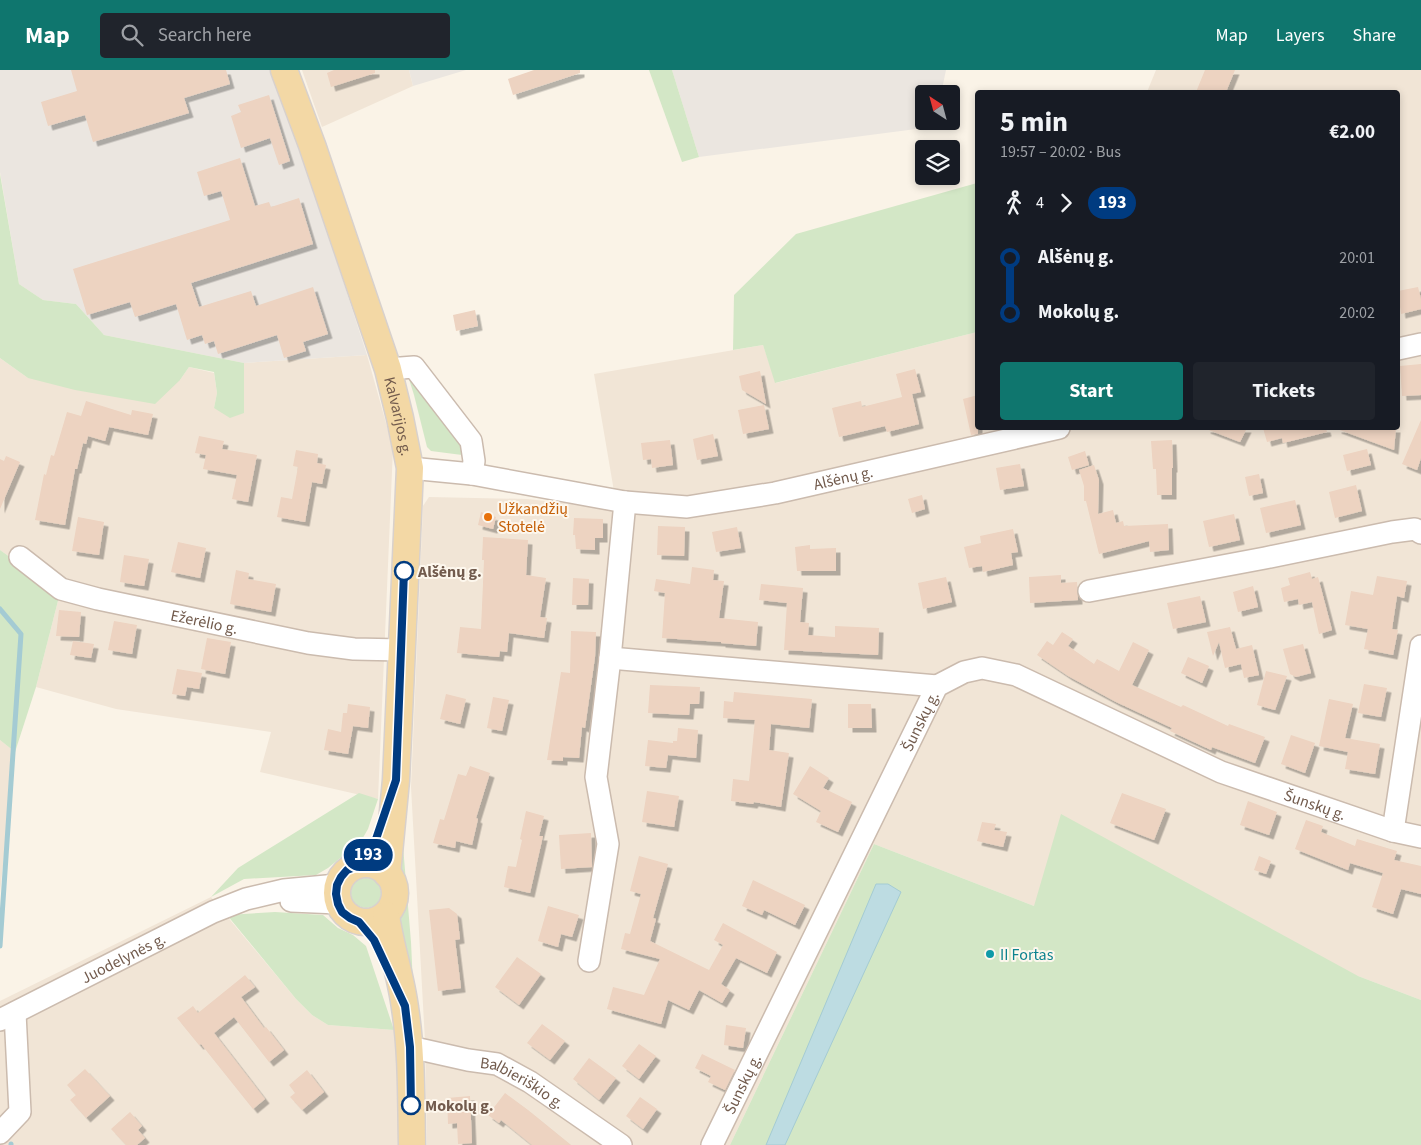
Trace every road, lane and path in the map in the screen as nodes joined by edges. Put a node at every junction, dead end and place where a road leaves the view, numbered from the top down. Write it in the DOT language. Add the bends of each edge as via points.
graph roads {
  1 [pos="284,70"];
  2 [pos="1421,344"];
  3 [pos="1400,349"];
  4 [pos="388,369"];
  5 [pos="1050,430"];
  6 [pos="410,468"];
  7 [pos="472,474"];
  8 [pos="625,502"];
  9 [pos="1421,533"];
  10 [pos="20,557"];
  11 [pos="1089,591"];
  12 [pos="1421,646"];
  13 [pos="401,650"];
  14 [pos="610,658"];
  15 [pos="937,686"];
  16 [pos="396,780"];
  17 [pos="1394,831"];
  18 [pos="1421,837"];
  19 [pos="363,864"];
  20 [pos="387,874"];
  21 [pos="338,894"];
  22 [pos="386,915"];
  23 [pos="359,922"];
  24 [pos="589,961"];
  25 [pos="405,1006"];
  26 [pos="7,1016"];
  27 [pos="410,1047"];
  28 [pos="0,1133"];
  29 [pos="412,1145"];
  30 [pos="621,1145"];
  31 [pos="712,1145"];
  1 -- 4 [label="main road, Kalvarijos g."];
  2 -- 3 [label="street"];
  4 -- 6 [label="main road, Kalvarijos g."];
  4 -- 7 [label="street" via="414,367 471,441"];
  5 -- 8 [label="street, Alšėnų g." via="775,494 687,507"];
  6 -- 7 [label="street, Alšėnų g."];
  6 -- 13 [label="main road, Kalvarijos g."];
  7 -- 8 [label="street, Alšėnų g."];
  8 -- 14 [label="street"];
  9 -- 11 [label="street" via="1415,530 1392,532"];
  10 -- 13 [label="street, Ežerėlio g." via="61,589 308,643 354,649"];
  12 -- 17 [label="street"];
  13 -- 16 [label="main road, Kalvarijos g."];
  14 -- 15 [label="street"];
  14 -- 24 [label="street" via="596,777 608,844"];
  15 -- 17 [label="street, Šunskų g." via="964,672 982,668 1016,675 1221,772"];
  15 -- 31 [label="street, Šunskų g."];
  16 -- 19 [label="main road, Kalvarijos g." via="374,845"];
  16 -- 20 [label="main road, Kalvarijos g."];
  17 -- 18 [label="street, Šunskų g."];
  19 -- 20 [label="main road" via="380,868"];
  19 -- 21 [label="main road" via="347,870 341,877"];
  20 -- 22 [label="main road" via="395,890 392,908"];
  21 -- 23 [label="main road" via="342,912"];
  21 -- 26 [label="street, Juodelynės g." via="284,890 246,899 213,912"];
  22 -- 23 [label="main road" via="378,920"];
  22 -- 25 [label="main road"];
  23 -- 25 [label="main road" via="374,940"];
  25 -- 27 [label="main road"];
  26 -- 28 [label="street" via="20,1112"];
  27 -- 29 [label="main road"];
  27 -- 30 [label="street, Balbieriškio g." via="497,1064 530,1082"];
}
